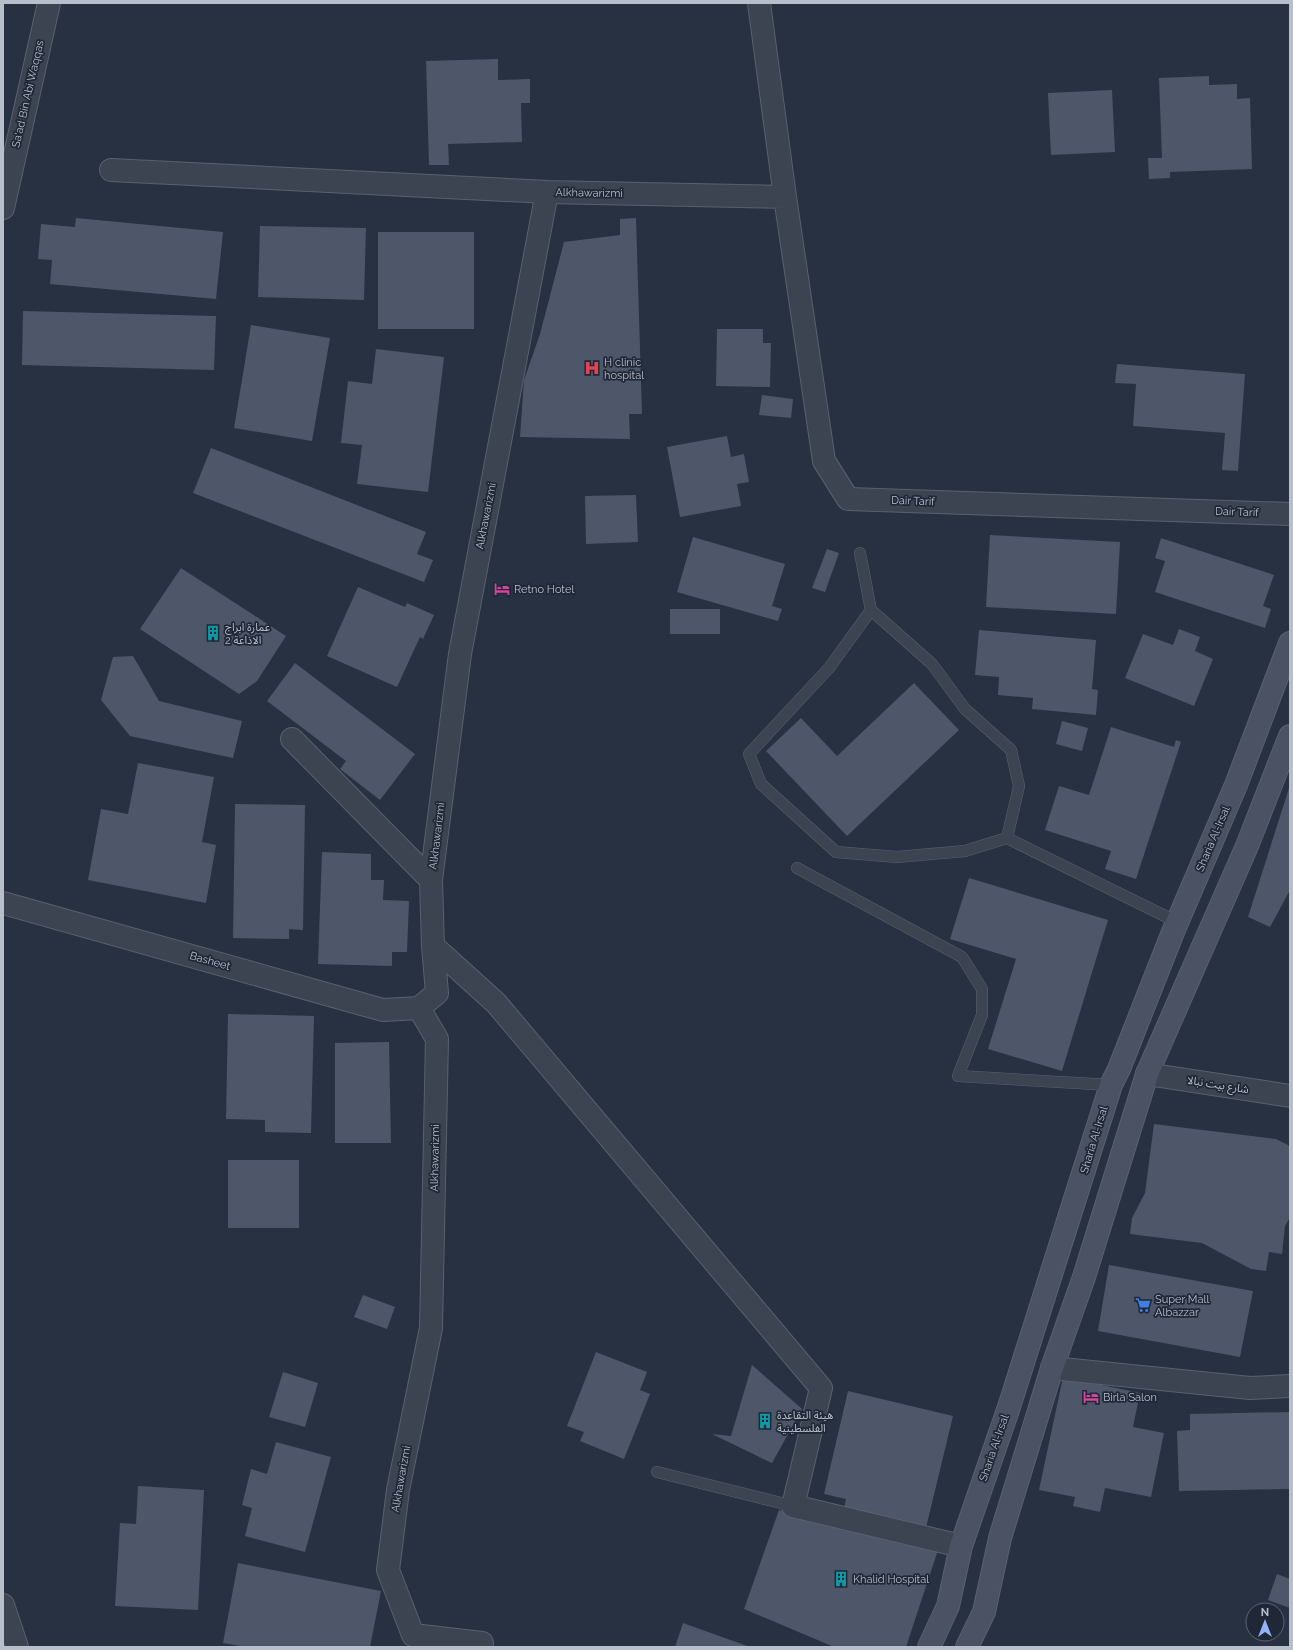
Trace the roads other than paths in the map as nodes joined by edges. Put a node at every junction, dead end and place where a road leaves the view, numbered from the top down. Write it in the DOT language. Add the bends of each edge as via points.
graph roads {
  1 [pos="49,3"];
  2 [pos="759,3"];
  3 [pos="111,170"];
  4 [pos="547,192"];
  5 [pos="785,197"];
  6 [pos="3,208"];
  7 [pos="1290,514"];
  8 [pos="860,553"];
  9 [pos="872,610"];
  10 [pos="1290,643"];
  11 [pos="1290,736"];
  12 [pos="292,739"];
  13 [pos="1007,838"];
  14 [pos="798,868"];
  15 [pos="431,880"];
  16 [pos="3,903"];
  17 [pos="1177,922"];
  18 [pos="432,946"];
  19 [pos="419,1008"];
  20 [pos="1147,1074"];
  21 [pos="1115,1077"];
  22 [pos="1290,1096"];
  23 [pos="1052,1368"];
  24 [pos="1290,1386"];
  25 [pos="657,1472"];
  26 [pos="793,1506"];
  27 [pos="960,1546"];
  28 [pos="3,1605"];
  29 [pos="11,1639"];
  30 [pos="482,1643"];
  31 [pos="929,1647"];
  32 [pos="967,1647"];
  1 -- 6 [label="street, Sa'ad Bin Abi Waqqas"];
  2 -- 5 [label="street"];
  3 -- 4 [label="street"];
  4 -- 5 [label="street, Alkhawarizmi"];
  4 -- 15 [label="street, Alkhawarizmi" via="460,654"];
  5 -- 7 [label="street, Dair Tarif" via="824,461 848,499"];
  8 -- 9 [label="lane"];
  9 -- 13 [label="lane" via="932,664 965,709 1012,750 1019,786"];
  9 -- 13 [label="lane" via="829,668 749,754 761,784 836,852 897,857 965,851"];
  10 -- 17 [label="main road, Sharia Al-Irsal" via="1236,785"];
  11 -- 20 [label="main road" via="1247,846"];
  12 -- 15 [label="street"];
  13 -- 17 [label="lane"];
  14 -- 21 [label="lane" via="962,957 982,989 982,1015 958,1076"];
  15 -- 18 [label="street, Alkhawarizmi"];
  16 -- 19 [label="street, Basheet" via="383,1010"];
  17 -- 21 [label="main road, Sharia Al-Irsal"];
  18 -- 19 [label="street, Alkhawarizmi" via="437,993"];
  18 -- 26 [label="street" via="496,1003 820,1388"];
  19 -- 30 [label="street, Alkhawarizmi" via="437,1039 431,1328 398,1490 388,1570 413,1635"];
  20 -- 21 [label="main road"];
  20 -- 22 [label="street, شارع بيت نبالا"];
  20 -- 23 [label="main road" via="1084,1277"];
  21 -- 27 [label="main road, Sharia Al-Irsal" via="1009,1407"];
  23 -- 24 [label="street" via="1250,1388"];
  23 -- 32 [label="main road" via="1000,1538 984,1612"];
  25 -- 26 [label="lane"];
  26 -- 27 [label="street"];
  27 -- 31 [label="main road, Sharia Al-Irsal" via="948,1606"];
  28 -- 29 [label="street"];
}
